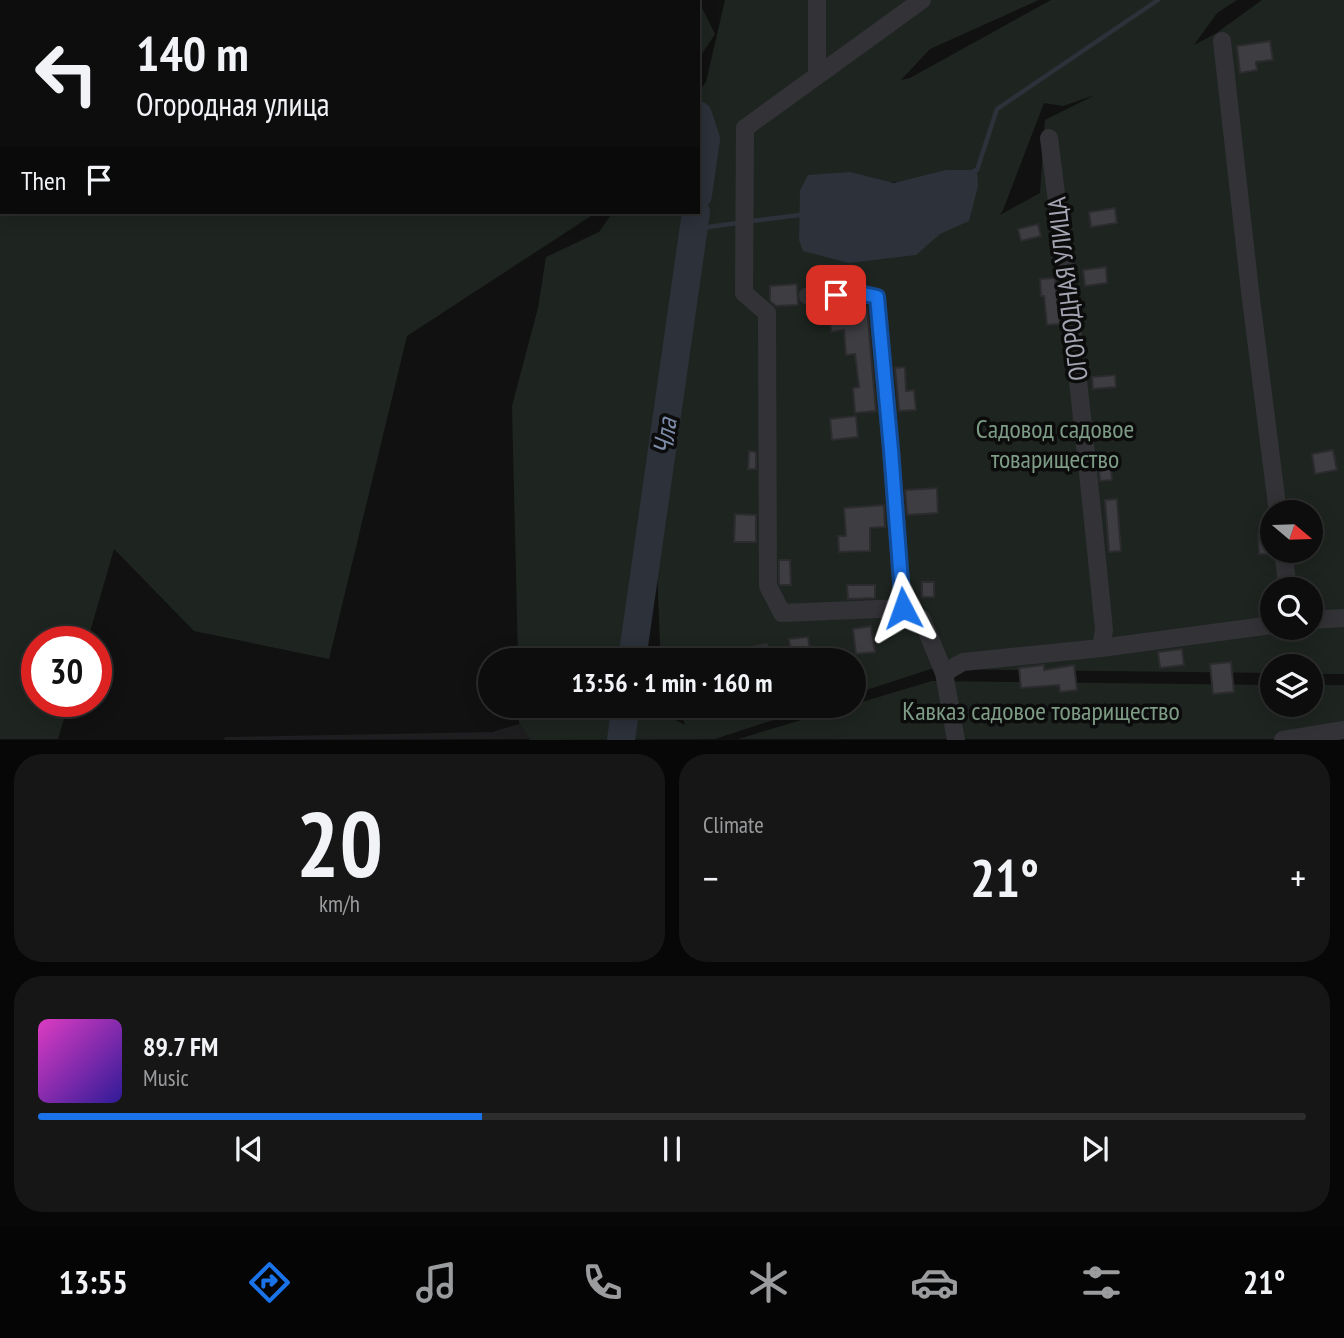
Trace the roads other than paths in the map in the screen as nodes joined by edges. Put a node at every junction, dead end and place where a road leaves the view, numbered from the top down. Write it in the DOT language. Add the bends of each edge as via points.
graph roads {
  1 [pos="817,0"];
  2 [pos="922,0"];
  3 [pos="1222,41"];
  4 [pos="817,76"];
  5 [pos="1049,138"];
  6 [pos="808,296"];
  7 [pos="1276,500"];
  8 [pos="903,608"];
  9 [pos="1344,618"];
  10 [pos="1323,619"];
  11 [pos="1260,627"];
  12 [pos="1101,648"];
  13 [pos="944,673"];
  14 [pos="1344,730"];
  15 [pos="956,740"];
  16 [pos="1283,740"];
  1 -- 4 [label="street"];
  2 -- 4 [label="street"];
  3 -- 7 [label="street"];
  4 -- 8 [label="street" via="745,128 744,293 767,313 768,586 782,613"];
  5 -- 12 [label="street, ОГОРОДНАЯ УЛИЦА" via="1104,630"];
  6 -- 8 [label="street" via="877,297"];
  8 -- 13 [label="street" via="922,619"];
  9 -- 10 [label="street"];
  11 -- 12 [label="street"];
  12 -- 13 [label="street" via="963,662"];
  13 -- 15 [label="street"];
  14 -- 16 [label="street"];
}
